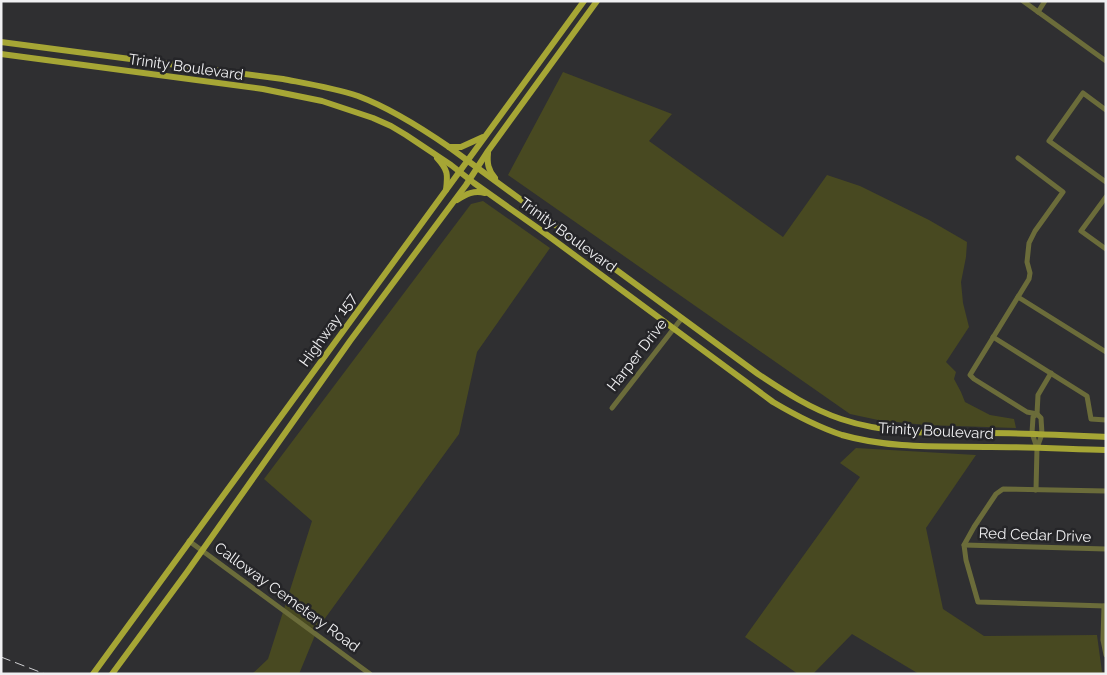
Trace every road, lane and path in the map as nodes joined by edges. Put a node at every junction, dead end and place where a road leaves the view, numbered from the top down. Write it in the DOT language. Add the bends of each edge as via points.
graph roads {
  1 [pos="584,1"];
  2 [pos="597,1"];
  3 [pos="1023,1"];
  4 [pos="1045,1"];
  5 [pos="1038,12"];
  6 [pos="1,42"];
  7 [pos="67,50"];
  8 [pos="1,54"];
  9 [pos="1106,61"];
  10 [pos="65,63"];
  11 [pos="238,73"];
  12 [pos="236,86"];
  13 [pos="1106,110"];
  14 [pos="484,137"];
  15 [pos="448,147"];
  16 [pos="429,150"];
  17 [pos="488,151"];
  18 [pos="1018,158"];
  19 [pos="467,161"];
  20 [pos="477,168"];
  21 [pos="460,172"];
  22 [pos="469,180"];
  23 [pos="1106,182"];
  24 [pos="500,185"];
  25 [pos="446,191"];
  26 [pos="490,195"];
  27 [pos="1106,197"];
  28 [pos="452,204"];
  29 [pos="570,236"];
  30 [pos="562,246"];
  31 [pos="1106,249"];
  32 [pos="1018,297"];
  33 [pos="682,318"];
  34 [pos="345,327"];
  35 [pos="674,328"];
  36 [pos="355,334"];
  37 [pos="993,337"];
  38 [pos="1106,352"];
  39 [pos="1051,373"];
  40 [pos="612,408"];
  41 [pos="1037,414"];
  42 [pos="1106,420"];
  43 [pos="1032,434"];
  44 [pos="1042,434"];
  45 [pos="1106,436"];
  46 [pos="1037,448"];
  47 [pos="1106,450"];
  48 [pos="1036,490"];
  49 [pos="1106,491"];
  50 [pos="189,541"];
  51 [pos="964,545"];
  52 [pos="1106,549"];
  53 [pos="202,550"];
  54 [pos="1105,606"];
  55 [pos="1106,655"];
  56 [pos="114,672"];
  57 [pos="93,674"];
  58 [pos="370,674"];
  1 -- 14 [label="main road, Highway 157"];
  2 -- 17 [label="main road, Highway 157"];
  3 -- 5 [label="street"];
  4 -- 5 [label="street"];
  5 -- 9 [label="street"];
  6 -- 7 [label="main road, Trinity Boulevard"];
  7 -- 10 [label="main road"];
  7 -- 11 [label="main road, Trinity Boulevard"];
  8 -- 10 [label="main road, Trinity Boulevard"];
  10 -- 12 [label="main road, Trinity Boulevard"];
  11 -- 12 [label="main road"];
  11 -- 15 [label="main road, Trinity Boulevard" via="326,87 358,97 409,121"];
  12 -- 16 [label="main road, Trinity Boulevard" via="322,101 357,112 391,126"];
  13 -- 23 [label="street" via="1083,93 1049,141"];
  14 -- 15 [label="main road" via="461,147"];
  14 -- 19 [label="main road, Highway 157"];
  15 -- 19 [label="main road, Trinity Boulevard"];
  16 -- 21 [label="main road, Trinity Boulevard"];
  16 -- 25 [label="main road" via="445,167 448,176"];
  17 -- 20 [label="main road, Highway 157"];
  17 -- 24 [label="main road" via="490,172"];
  18 -- 32 [label="street" via="1063,192 1029,243 1029,279"];
  19 -- 20 [label="main road, Trinity Boulevard"];
  19 -- 21 [label="main road, Highway 157"];
  20 -- 22 [label="main road, Highway 157"];
  20 -- 24 [label="main road, Trinity Boulevard"];
  21 -- 22 [label="main road, Trinity Boulevard"];
  21 -- 25 [label="main road, Highway 157"];
  22 -- 26 [label="main road, Trinity Boulevard"];
  22 -- 28 [label="main road, Highway 157"];
  24 -- 29 [label="main road, Trinity Boulevard"];
  25 -- 34 [label="main road, Highway 157"];
  26 -- 28 [label="main road" via="476,191"];
  26 -- 30 [label="main road, Trinity Boulevard"];
  27 -- 31 [label="street" via="1080,231"];
  28 -- 36 [label="main road, Highway 157"];
  29 -- 30 [label="main road"];
  29 -- 33 [label="main road, Trinity Boulevard"];
  30 -- 35 [label="main road, Trinity Boulevard"];
  32 -- 37 [label="street"];
  32 -- 38 [label="street"];
  33 -- 35 [label="street, Harper Drive"];
  33 -- 43 [label="main road, Trinity Boulevard" via="793,397 830,415 885,430"];
  34 -- 36 [label="main road"];
  34 -- 50 [label="main road, Highway 157"];
  35 -- 40 [label="street, Harper Drive"];
  35 -- 46 [label="main road, Trinity Boulevard" via="792,413 833,431 882,443 912,446"];
  36 -- 53 [label="main road, Highway 157"];
  37 -- 39 [label="street"];
  37 -- 41 [label="street" via="970,374 1027,412"];
  39 -- 41 [label="street" via="1038,395"];
  39 -- 42 [label="street" via="1086,396 1091,419"];
  41 -- 43 [label="street" via="1033,417"];
  41 -- 44 [label="street" via="1041,418"];
  43 -- 44 [label="main road, Trinity Boulevard"];
  43 -- 46 [label="street"];
  44 -- 45 [label="main road, Trinity Boulevard"];
  44 -- 46 [label="street"];
  46 -- 47 [label="main road, Trinity Boulevard"];
  46 -- 48 [label="street"];
  48 -- 49 [label="street"];
  48 -- 51 [label="street" via="1003,489 996,494"];
  50 -- 53 [label="street, Calloway Cemetery Road"];
  50 -- 57 [label="main road, Highway 157"];
  51 -- 52 [label="street, Red Cedar Drive"];
  51 -- 54 [label="street" via="978,602"];
  53 -- 56 [label="main road, Highway 157"];
  53 -- 58 [label="street, Calloway Cemetery Road"];
  54 -- 55 [label="street" via="1103,640"];
}
